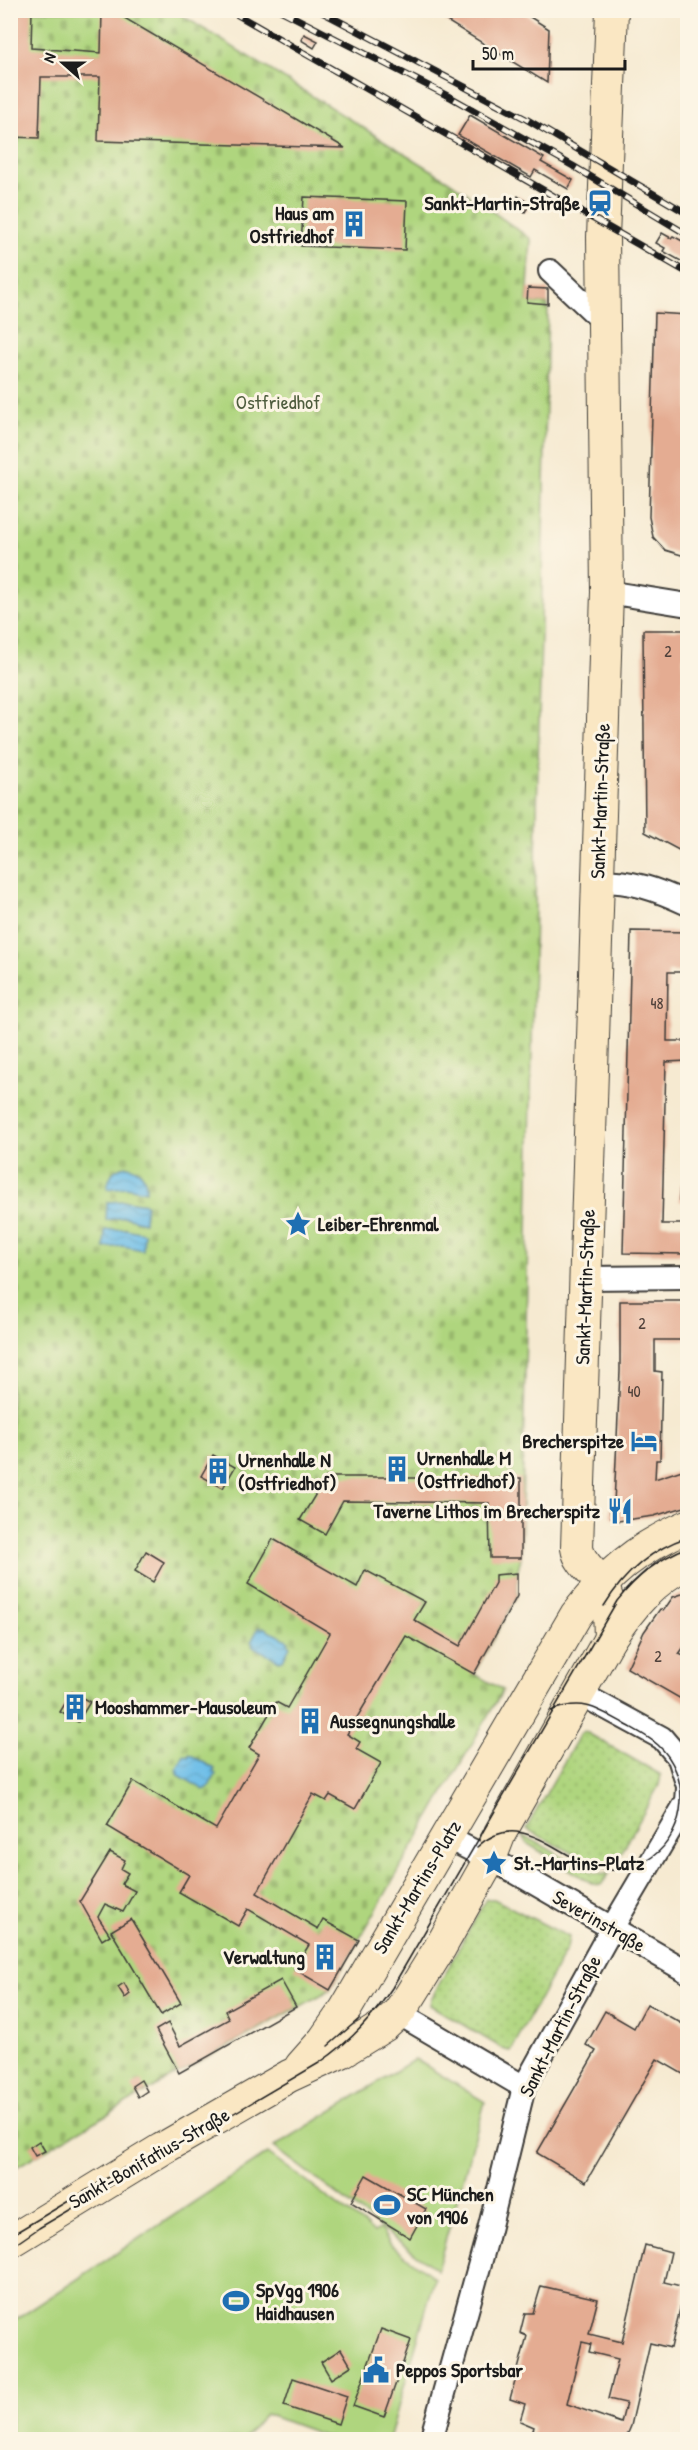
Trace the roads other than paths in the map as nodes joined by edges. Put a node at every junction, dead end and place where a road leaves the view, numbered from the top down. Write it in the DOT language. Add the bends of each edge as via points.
graph roads {
  1 [pos="612,10"];
  2 [pos="550,271"];
  3 [pos="603,321"];
  4 [pos="607,592"];
  5 [pos="687,606"];
  6 [pos="598,881"];
  7 [pos="687,904"];
  8 [pos="687,1277"];
  9 [pos="585,1278"];
  10 [pos="687,1526"];
  11 [pos="687,1562"];
  12 [pos="601,1583"];
  13 [pos="652,1585"];
  14 [pos="610,1638"];
  15 [pos="579,1693"];
  16 [pos="687,1787"];
  17 [pos="446,1837"];
  18 [pos="489,1859"];
  19 [pos="612,1928"];
  20 [pos="687,1972"];
  21 [pos="398,2013"];
  22 [pos="289,2076"];
  23 [pos="524,2087"];
  24 [pos="10,2242"];
  25 [pos="431,2439"];
  1 -- 3 [label="main road, Sankt-Martin-Straße" via="604,161"];
  2 -- 3 [label="street"];
  3 -- 4 [label="main road, Sankt-Martin-Straße"];
  4 -- 5 [label="street"];
  4 -- 6 [label="main road, Sankt-Martin-Straße"];
  6 -- 7 [label="street" via="634,883"];
  6 -- 9 [label="main road, Sankt-Martin-Straße"];
  8 -- 9 [label="street"];
  9 -- 12 [label="main road, Sankt-Martin-Straße" via="577,1548 578,1555"];
  10 -- 12 [label="main road, Sankt-Martins-Platz" via="630,1557"];
  11 -- 13 [label="main road"];
  12 -- 13 [label="main road"];
  12 -- 14 [label="main road" via="608,1600"];
  12 -- 17 [label="main road, Sankt-Martins-Platz" via="576,1616"];
  13 -- 14 [label="main road"];
  14 -- 15 [label="main road"];
  15 -- 16 [label="street" via="662,1738 679,1758"];
  15 -- 18 [label="main road"];
  16 -- 19 [label="street" via="687,1801"];
  17 -- 18 [label="street, Severinstraße"];
  17 -- 22 [label="main road, Sankt-Martins-Platz" via="338,2020 307,2060"];
  18 -- 19 [label="street, Severinstraße"];
  18 -- 21 [label="main road"];
  19 -- 20 [label="street, Severinstraße"];
  19 -- 23 [label="street, Sankt-Martin-Straße"];
  21 -- 22 [label="main road" via="341,2052"];
  21 -- 23 [label="street"];
  22 -- 24 [label="main road, Sankt-Bonifatius-Straße"];
  23 -- 25 [label="street, Sankt-Martin-Straße" via="488,2238"];
}
